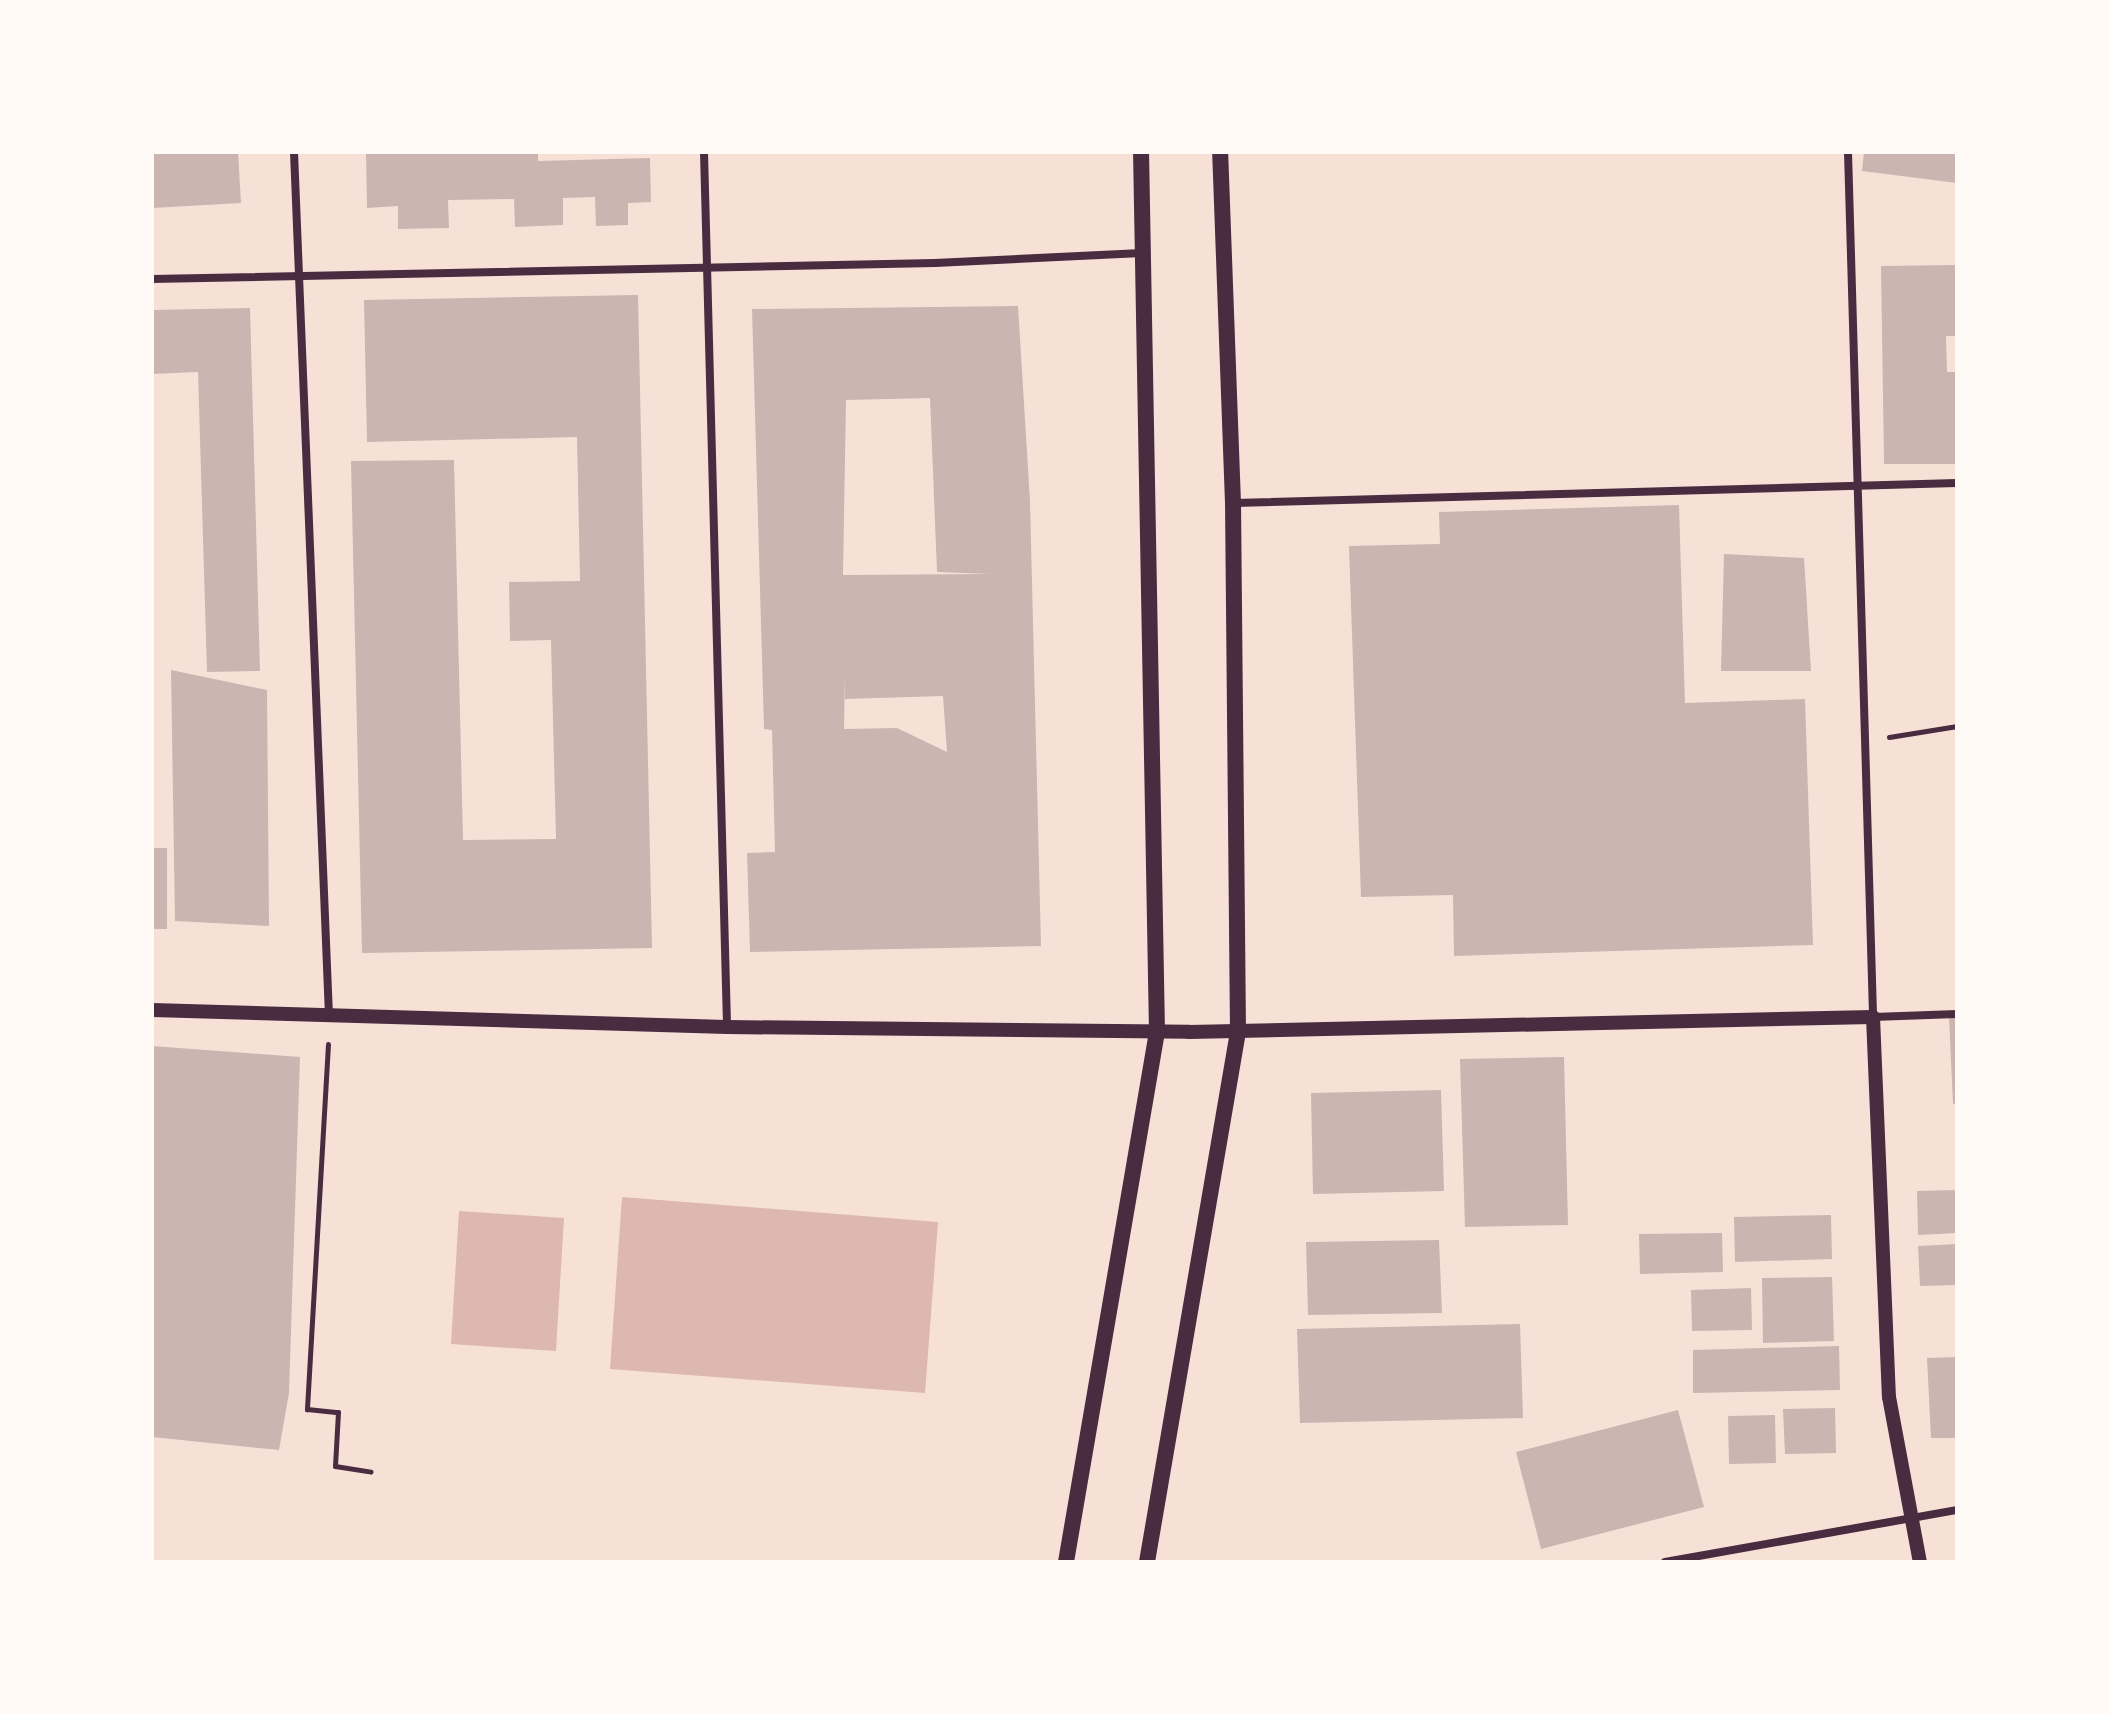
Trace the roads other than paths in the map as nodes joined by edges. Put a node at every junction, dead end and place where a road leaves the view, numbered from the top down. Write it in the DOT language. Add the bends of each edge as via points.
graph roads {
  1 [pos="294,152"];
  2 [pos="704,152"];
  3 [pos="1141,152"];
  4 [pos="1220,152"];
  5 [pos="1848,152"];
  6 [pos="1143,253"];
  7 [pos="707,266"];
  8 [pos="297,275"];
  9 [pos="152,279"];
  10 [pos="1957,483"];
  11 [pos="1856,486"];
  12 [pos="1233,503"];
  13 [pos="152,1010"];
  14 [pos="1957,1014"];
  15 [pos="329,1015"];
  16 [pos="1873,1017"];
  17 [pos="727,1027"];
  18 [pos="1157,1032"];
  19 [pos="1238,1032"];
  20 [pos="1957,1510"];
  21 [pos="1911,1517"];
  22 [pos="1066,1562"];
  23 [pos="1147,1562"];
  24 [pos="1665,1562"];
  25 [pos="1920,1562"];
  1 -- 8 [label="street"];
  2 -- 7 [label="street"];
  3 -- 6 [label="main road"];
  4 -- 12 [label="main road"];
  5 -- 11 [label="street"];
  6 -- 7 [label="street"];
  6 -- 18 [label="main road"];
  7 -- 8 [label="street"];
  7 -- 17 [label="street"];
  8 -- 9 [label="street"];
  8 -- 15 [label="street"];
  10 -- 11 [label="street"];
  11 -- 12 [label="street"];
  11 -- 16 [label="street"];
  12 -- 19 [label="main road"];
  13 -- 15 [label="street"];
  14 -- 16 [label="street"];
  15 -- 17 [label="street"];
  16 -- 19 [label="street"];
  16 -- 21 [label="street" via="1889,1397"];
  17 -- 18 [label="street"];
  18 -- 19 [label="street"];
  18 -- 22 [label="main road"];
  19 -- 23 [label="main road"];
  20 -- 21 [label="street"];
  21 -- 24 [label="street"];
  21 -- 25 [label="street"];
}
